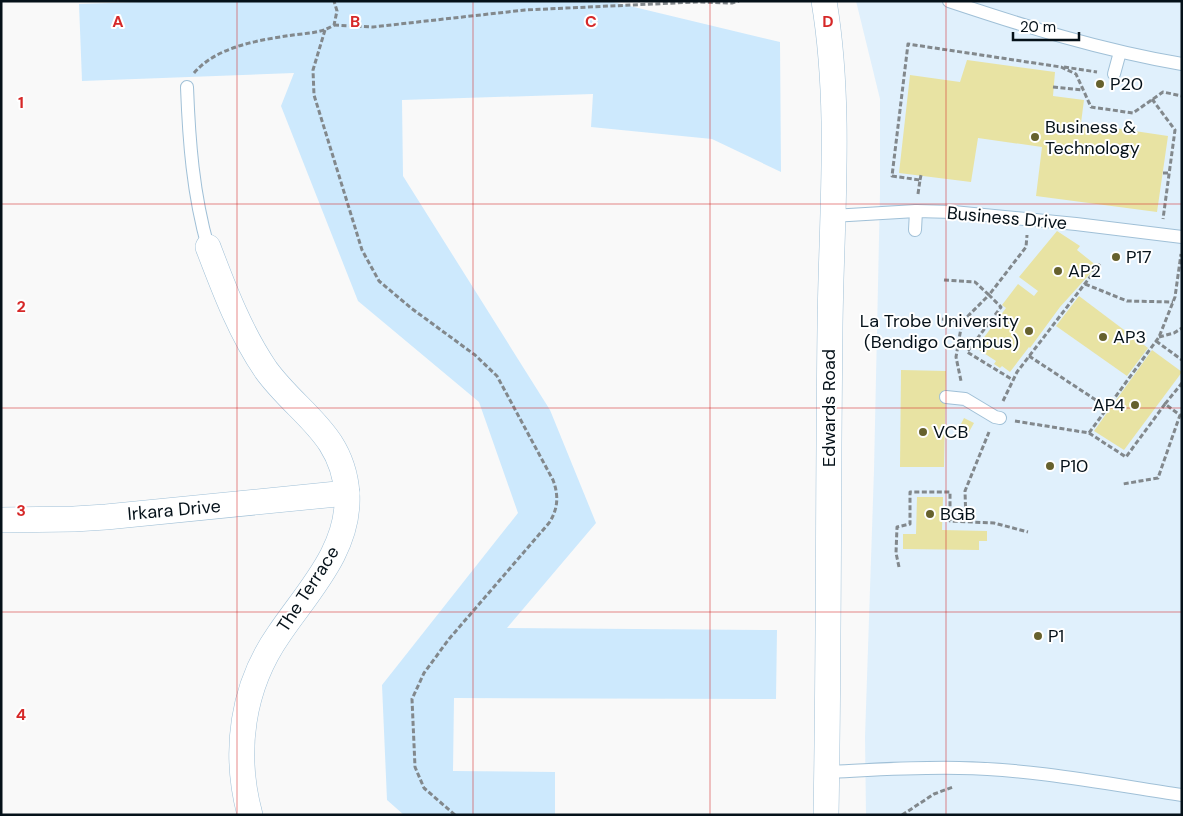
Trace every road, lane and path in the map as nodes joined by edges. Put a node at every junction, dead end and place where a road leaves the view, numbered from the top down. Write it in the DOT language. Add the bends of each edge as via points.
graph roads {
  1 [pos="334,1"];
  2 [pos="739,1"];
  3 [pos="825,1"];
  4 [pos="949,1"];
  5 [pos="334,25"];
  6 [pos="325,30"];
  7 [pos="1120,52"];
  8 [pos="1182,64"];
  9 [pos="1061,67"];
  10 [pos="1114,74"];
  11 [pos="187,86"];
  12 [pos="1053,87"];
  13 [pos="1083,90"];
  14 [pos="1182,96"];
  15 [pos="1152,99"];
  16 [pos="1162,172"];
  17 [pos="1168,173"];
  18 [pos="921,175"];
  19 [pos="920,180"];
  20 [pos="916,211"];
  21 [pos="832,216"];
  22 [pos="1029,220"];
  23 [pos="915,230"];
  24 [pos="1161,235"];
  25 [pos="1182,237"];
  26 [pos="208,247"];
  27 [pos="1182,249"];
  28 [pos="1100,264"];
  29 [pos="944,280"];
  30 [pos="1085,284"];
  31 [pos="989,295"];
  32 [pos="1173,302"];
  33 [pos="942,320"];
  34 [pos="962,322"];
  35 [pos="1182,328"];
  36 [pos="1157,339"];
  37 [pos="1030,356"];
  38 [pos="1182,360"];
  39 [pos="1013,380"];
  40 [pos="1182,384"];
  41 [pos="946,398"];
  42 [pos="965,399"];
  43 [pos="1166,404"];
  44 [pos="1108,408"];
  45 [pos="1181,415"];
  46 [pos="997,418"];
  47 [pos="1089,434"];
  48 [pos="1123,484"];
  49 [pos="346,493"];
  50 [pos="1,520"];
  51 [pos="966,522"];
  52 [pos="1028,532"];
  53 [pos="899,567"];
  54 [pos="827,772"];
  55 [pos="959,786"];
  56 [pos="1182,795"];
  57 [pos="250,815"];
  58 [pos="455,815"];
  59 [pos="826,815"];
  60 [pos="902,815"];
  1 -- 5 [label="path" via="337,11"];
  2 -- 5 [label="path" via="525,10 373,27"];
  3 -- 21 [label="street, Edwards Road" via="833,90"];
  4 -- 7 [label="lane" via="1027,27"];
  5 -- 6 [label="path"];
  6 -- 11 [label="path" via="281,37 213,56 191,76"];
  6 -- 58 [label="path" via="313,70 314,96 362,250 370,266 395,296 475,355 497,376 557,489 557,506 549,523 449,639 424,673 412,699 415,767 424,788"];
  7 -- 8 [label="lane"];
  7 -- 10 [label="lane"];
  9 -- 10 [label="path"];
  9 -- 13 [label="path" via="1076,74"];
  9 -- 19 [label="path" via="908,44 892,176"];
  11 -- 26 [label="lane" via="190,148 199,215"];
  12 -- 13 [label="path"];
  13 -- 15 [label="path" via="1091,107 1133,113"];
  14 -- 15 [label="path" via="1163,92"];
  15 -- 17 [label="path" via="1175,130"];
  16 -- 17 [label="path"];
  17 -- 24 [label="path"];
  18 -- 19 [label="path"];
  19 -- 20 [label="path"];
  20 -- 21 [label="lane, Business Drive"];
  20 -- 22 [label="lane, Business Drive"];
  20 -- 23 [label="lane"];
  21 -- 54 [label="street, Edwards Road"];
  22 -- 24 [label="lane, Business Drive"];
  22 -- 31 [label="path" via="1026,247"];
  24 -- 25 [label="lane, Business Drive"];
  26 -- 49 [label="street, The Terrace" via="227,298 256,354 278,386 336,450"];
  27 -- 32 [label="path"];
  28 -- 30 [label="path"];
  29 -- 31 [label="path" via="974,282"];
  30 -- 32 [label="path" via="1128,301"];
  30 -- 37 [label="path"];
  31 -- 34 [label="path"];
  31 -- 39 [label="path" via="1000,307 967,352"];
  32 -- 36 [label="path"];
  33 -- 34 [label="path"];
  34 -- 42 [label="path" via="956,357"];
  35 -- 36 [label="path"];
  36 -- 38 [label="path"];
  36 -- 44 [label="path"];
  37 -- 39 [label="path"];
  37 -- 44 [label="path"];
  39 -- 46 [label="path"];
  40 -- 43 [label="path"];
  41 -- 42 [label="lane"];
  42 -- 46 [label="lane"];
  43 -- 45 [label="path"];
  43 -- 47 [label="path" via="1126,457"];
  44 -- 47 [label="path"];
  45 -- 48 [label="path" via="1158,478"];
  46 -- 47 [label="path"];
  46 -- 51 [label="path" via="965,491"];
  49 -- 50 [label="street, Irkara Drive" via="106,517"];
  49 -- 57 [label="street, The Terrace" via="346,519 338,546 268,651 248,701 241,762"];
  51 -- 52 [label="path" via="994,523"];
  51 -- 53 [label="path" via="950,521 950,492 910,492 910,524 897,527"];
  54 -- 56 [label="lane" via="933,768 993,770"];
  54 -- 59 [label="street, Edwards Road"];
  55 -- 60 [label="path" via="934,794"];
}
